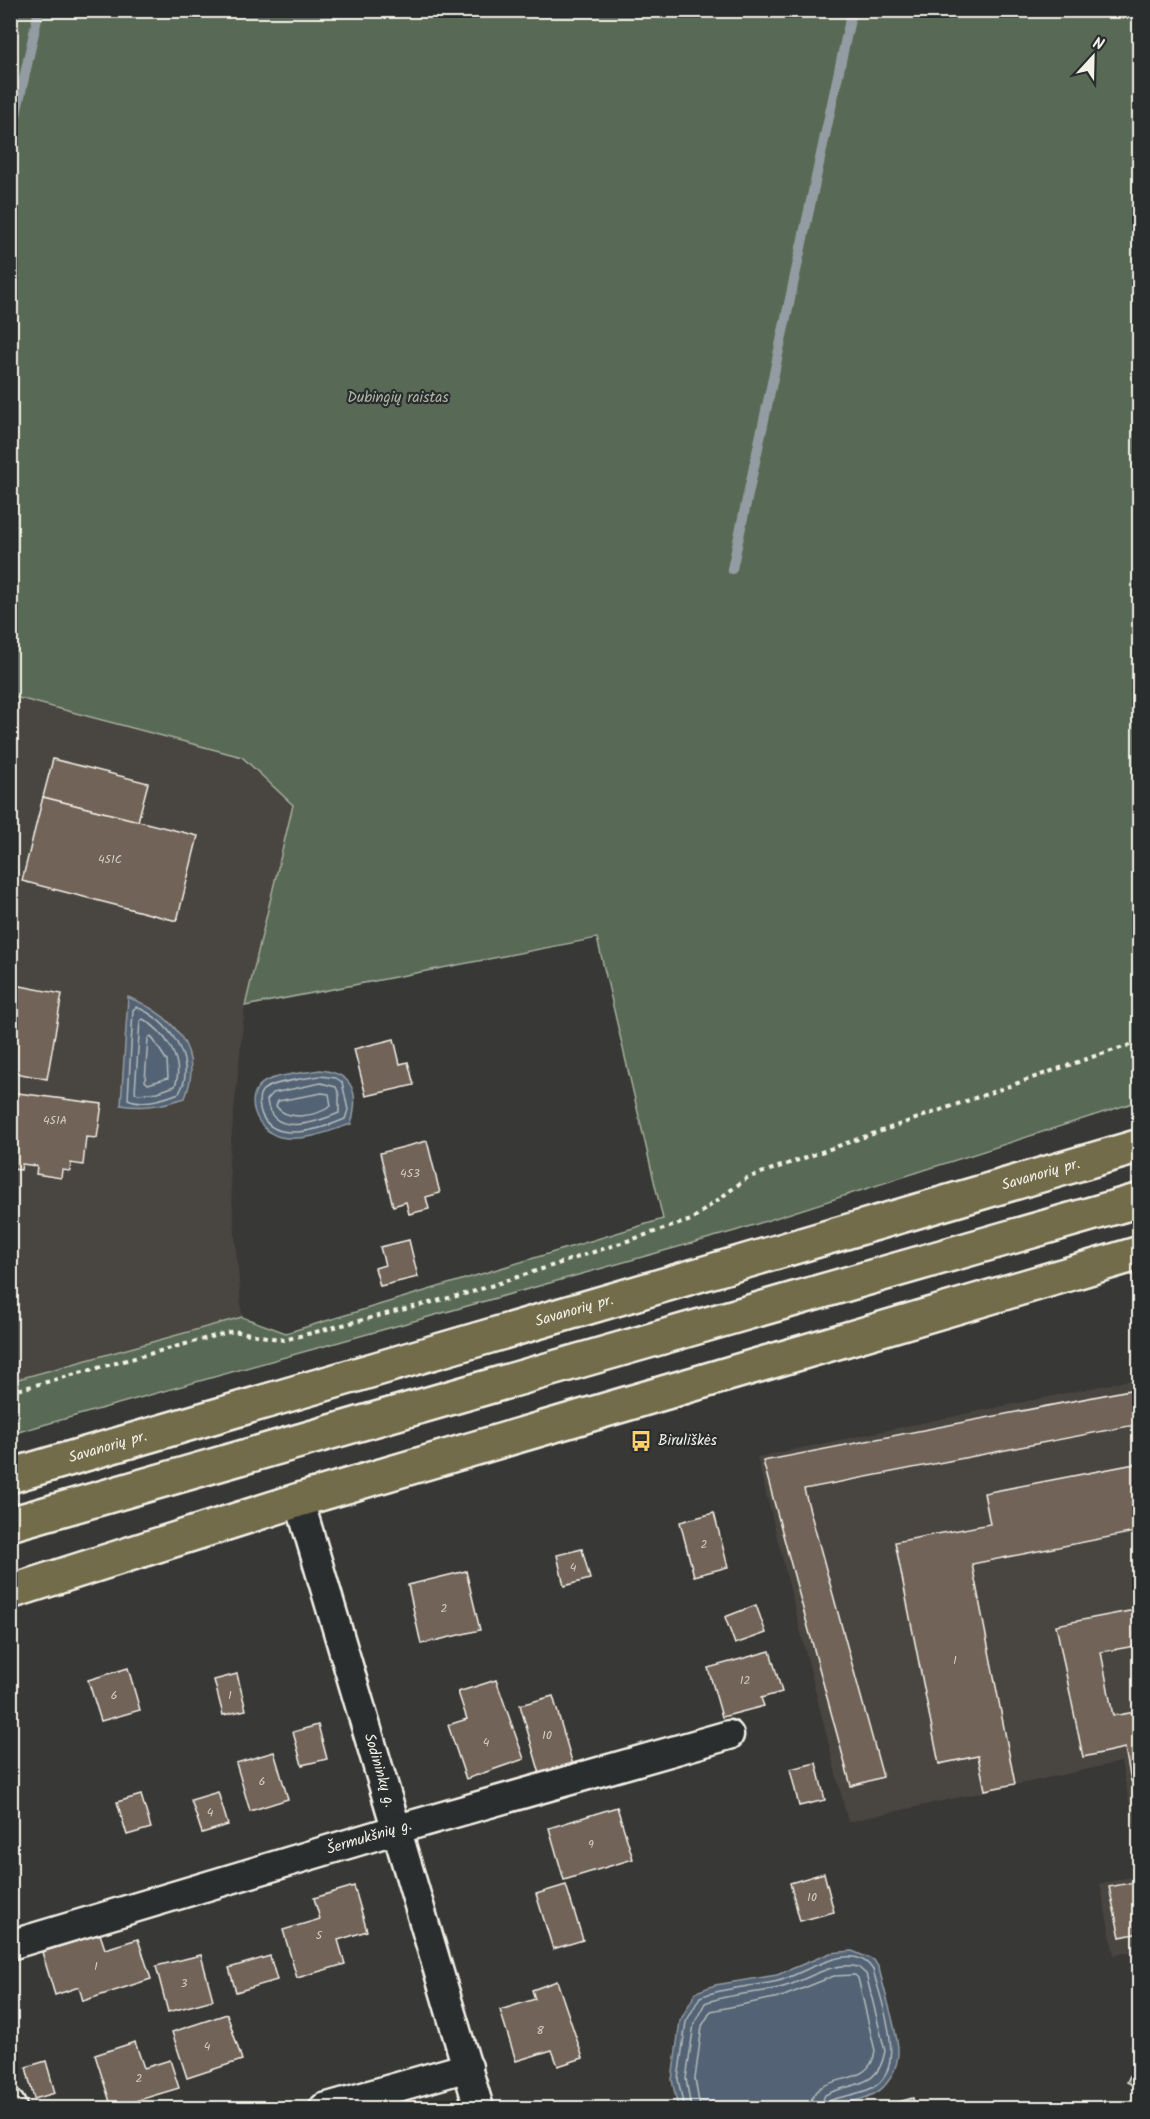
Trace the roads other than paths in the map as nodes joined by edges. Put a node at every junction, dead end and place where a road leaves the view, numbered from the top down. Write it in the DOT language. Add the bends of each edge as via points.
graph roads {
  1 [pos="1140,1146"];
  2 [pos="1140,1200"];
  3 [pos="1140,1253"];
  4 [pos="10,1476"];
  5 [pos="299,1500"];
  6 [pos="10,1524"];
  7 [pos="10,1592"];
  8 [pos="729,1736"];
  9 [pos="398,1829"];
  10 [pos="10,1945"];
  11 [pos="468,2067"];
  12 [pos="10,2104"];
  13 [pos="12,2109"];
  14 [pos="324,2109"];
  15 [pos="479,2109"];
  1 -- 4 [label="highway, Savanorių pr."];
  2 -- 6 [label="highway"];
  3 -- 5 [label="highway"];
  5 -- 7 [label="highway"];
  5 -- 9 [label="street, Sodininkų g."];
  8 -- 9 [label="street, Šermukšnių g."];
  9 -- 10 [label="street, Šermukšnių g."];
  9 -- 11 [label="street, Sodininkų g."];
  11 -- 14 [label="street"];
  11 -- 15 [label="street, Sodininkų g."];
  12 -- 13 [label="street"];
}
